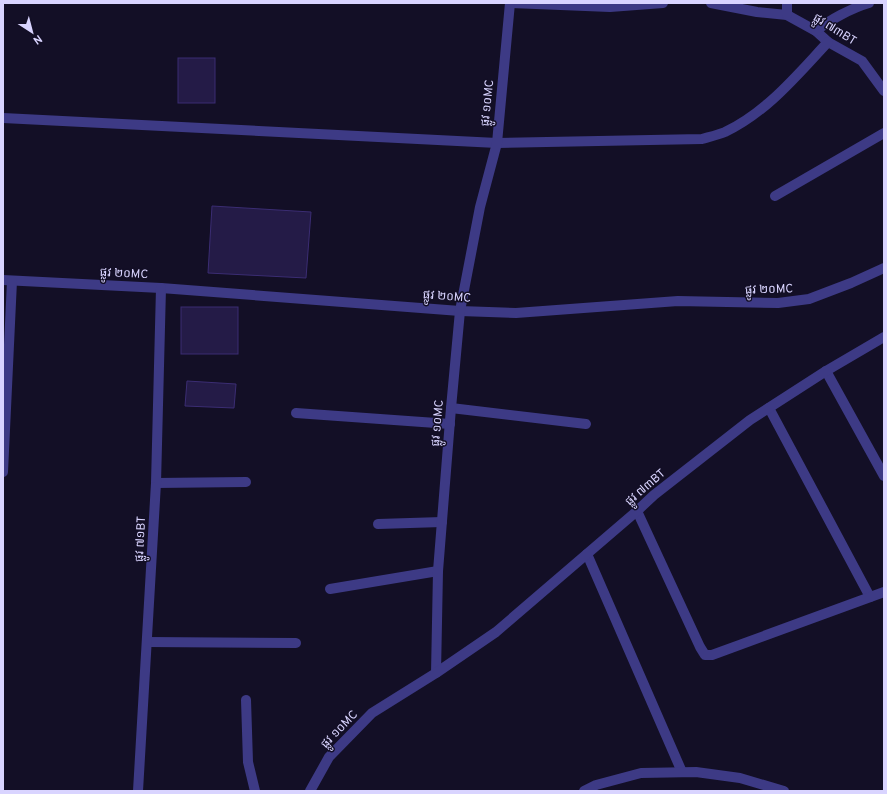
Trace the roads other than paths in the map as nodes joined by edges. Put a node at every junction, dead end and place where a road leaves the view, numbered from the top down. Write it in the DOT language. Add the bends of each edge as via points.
graph roads {
  1 [pos="511,3"];
  2 [pos="663,3"];
  3 [pos="711,3"];
  4 [pos="787,3"];
  5 [pos="869,3"];
  6 [pos="787,15"];
  7 [pos="816,31"];
  8 [pos="828,42"];
  9 [pos="884,91"];
  10 [pos="3,118"];
  11 [pos="884,133"];
  12 [pos="496,143"];
  13 [pos="775,196"];
  14 [pos="884,268"];
  15 [pos="7,281"];
  16 [pos="161,288"];
  17 [pos="460,311"];
  18 [pos="884,337"];
  19 [pos="826,371"];
  20 [pos="451,408"];
  21 [pos="769,408"];
  22 [pos="296,413"];
  23 [pos="450,424"];
  24 [pos="586,424"];
  25 [pos="3,472"];
  26 [pos="884,476"];
  27 [pos="246,482"];
  28 [pos="156,483"];
  29 [pos="637,511"];
  30 [pos="442,522"];
  31 [pos="378,524"];
  32 [pos="587,554"];
  33 [pos="438,571"];
  34 [pos="330,589"];
  35 [pos="884,592"];
  36 [pos="870,597"];
  37 [pos="147,642"];
  38 [pos="296,643"];
  39 [pos="436,673"];
  40 [pos="246,700"];
  41 [pos="682,772"];
  42 [pos="138,791"];
  43 [pos="255,791"];
  44 [pos="310,791"];
  45 [pos="584,791"];
  46 [pos="784,791"];
  1 -- 2 [label="street" via="610,7"];
  1 -- 12 [label="street, ផ្លូវ ១០MC"];
  3 -- 6 [label="street, ផ្លូវ ៧៣BT"];
  4 -- 6 [label="street"];
  5 -- 7 [label="street" via="859,6"];
  6 -- 7 [label="street, ផ្លូវ ៧៣BT"];
  7 -- 8 [label="street, ផ្លូវ ៧៣BT"];
  8 -- 9 [label="street, ផ្លូវ ៧៣BT" via="862,61"];
  8 -- 12 [label="street" via="786,87 747,120 724,133 702,139"];
  10 -- 12 [label="street"];
  11 -- 13 [label="street"];
  12 -- 17 [label="street, ផ្លូវ ១០MC" via="480,207"];
  14 -- 17 [label="street, ផ្លូវ ២០MC" via="809,300 778,304 678,301 516,313"];
  15 -- 16 [label="street, ផ្លូវ ២០MC"];
  15 -- 25 [label="street"];
  16 -- 17 [label="street, ផ្លូវ ២០MC"];
  16 -- 28 [label="street, ផ្លូវ ៧១BT"];
  17 -- 20 [label="street, ផ្លូវ ១០MC"];
  18 -- 19 [label="street, ផ្លូវ ៧៣BT"];
  19 -- 21 [label="street, ផ្លូវ ៧៣BT"];
  19 -- 26 [label="street"];
  20 -- 23 [label="street, ផ្លូវ ១០MC"];
  20 -- 24 [label="street"];
  21 -- 29 [label="street, ផ្លូវ ៧៣BT" via="750,420"];
  21 -- 36 [label="street"];
  22 -- 23 [label="street"];
  23 -- 30 [label="street, ផ្លូវ ១០MC"];
  27 -- 28 [label="street"];
  28 -- 37 [label="street, ផ្លូវ ៧១BT"];
  29 -- 32 [label="street, ផ្លូវ ៧៣BT"];
  29 -- 36 [label="street" via="705,655 712,655"];
  30 -- 31 [label="street"];
  30 -- 33 [label="street, ផ្លូវ ១០MC"];
  32 -- 39 [label="street, ផ្លូវ ៧៣BT" via="496,632"];
  32 -- 41 [label="street"];
  33 -- 34 [label="street"];
  33 -- 39 [label="street, ផ្លូវ ១០MC"];
  35 -- 36 [label="street"];
  37 -- 38 [label="street"];
  37 -- 42 [label="street, ផ្លូវ ៧១BT"];
  39 -- 44 [label="street, ផ្លូវ ១០MC" via="372,713 329,757"];
  40 -- 43 [label="street" via="248,762"];
  41 -- 45 [label="street" via="641,773 596,785"];
  41 -- 46 [label="street" via="740,778"];
}
